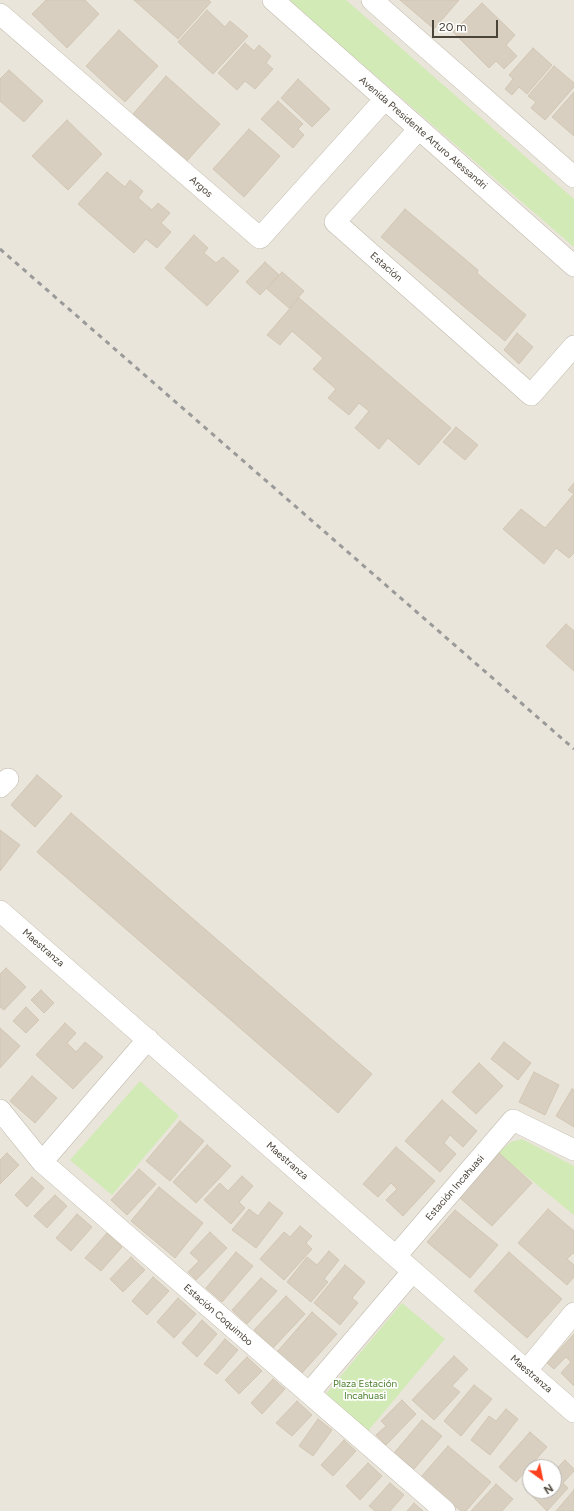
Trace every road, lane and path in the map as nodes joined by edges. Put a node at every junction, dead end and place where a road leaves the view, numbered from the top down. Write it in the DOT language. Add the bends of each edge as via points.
graph roads {
  1 [pos="273,0"];
  2 [pos="372,0"];
  3 [pos="0,14"];
  4 [pos="384,99"];
  5 [pos="419,129"];
  6 [pos="574,178"];
  7 [pos="574,266"];
  8 [pos="574,346"];
  9 [pos="0,911"];
  10 [pos="148,1039"];
  11 [pos="0,1110"];
  12 [pos="574,1150"];
  13 [pos="42,1162"];
  14 [pos="396,1256"];
  15 [pos="413,1271"];
  16 [pos="574,1313"];
  17 [pos="527,1370"];
  18 [pos="309,1393"];
  19 [pos="574,1412"];
  20 [pos="445,1511"];
  1 -- 4 [label="street, Avenida Presidente Arturo Alessandri"];
  2 -- 6 [label="street"];
  3 -- 4 [label="street, Argos" via="260,238"];
  4 -- 5 [label="street, Avenida Presidente Arturo Alessandri"];
  5 -- 7 [label="street, Avenida Presidente Arturo Alessandri"];
  5 -- 8 [label="street, Estación" via="335,222 531,395"];
  9 -- 10 [label="street, Maestranza"];
  10 -- 13 [label="street"];
  10 -- 14 [label="street, Maestranza"];
  11 -- 13 [label="street, Estación Coquimbo"];
  12 -- 14 [label="street, Estación Incahuasi" via="513,1120"];
  13 -- 18 [label="street, Estación Coquimbo"];
  14 -- 15 [label="street, Maestranza"];
  15 -- 17 [label="street, Maestranza"];
  15 -- 18 [label="street"];
  16 -- 17 [label="street"];
  17 -- 19 [label="street, Maestranza"];
  18 -- 20 [label="street, Estación Coquimbo"];
}
